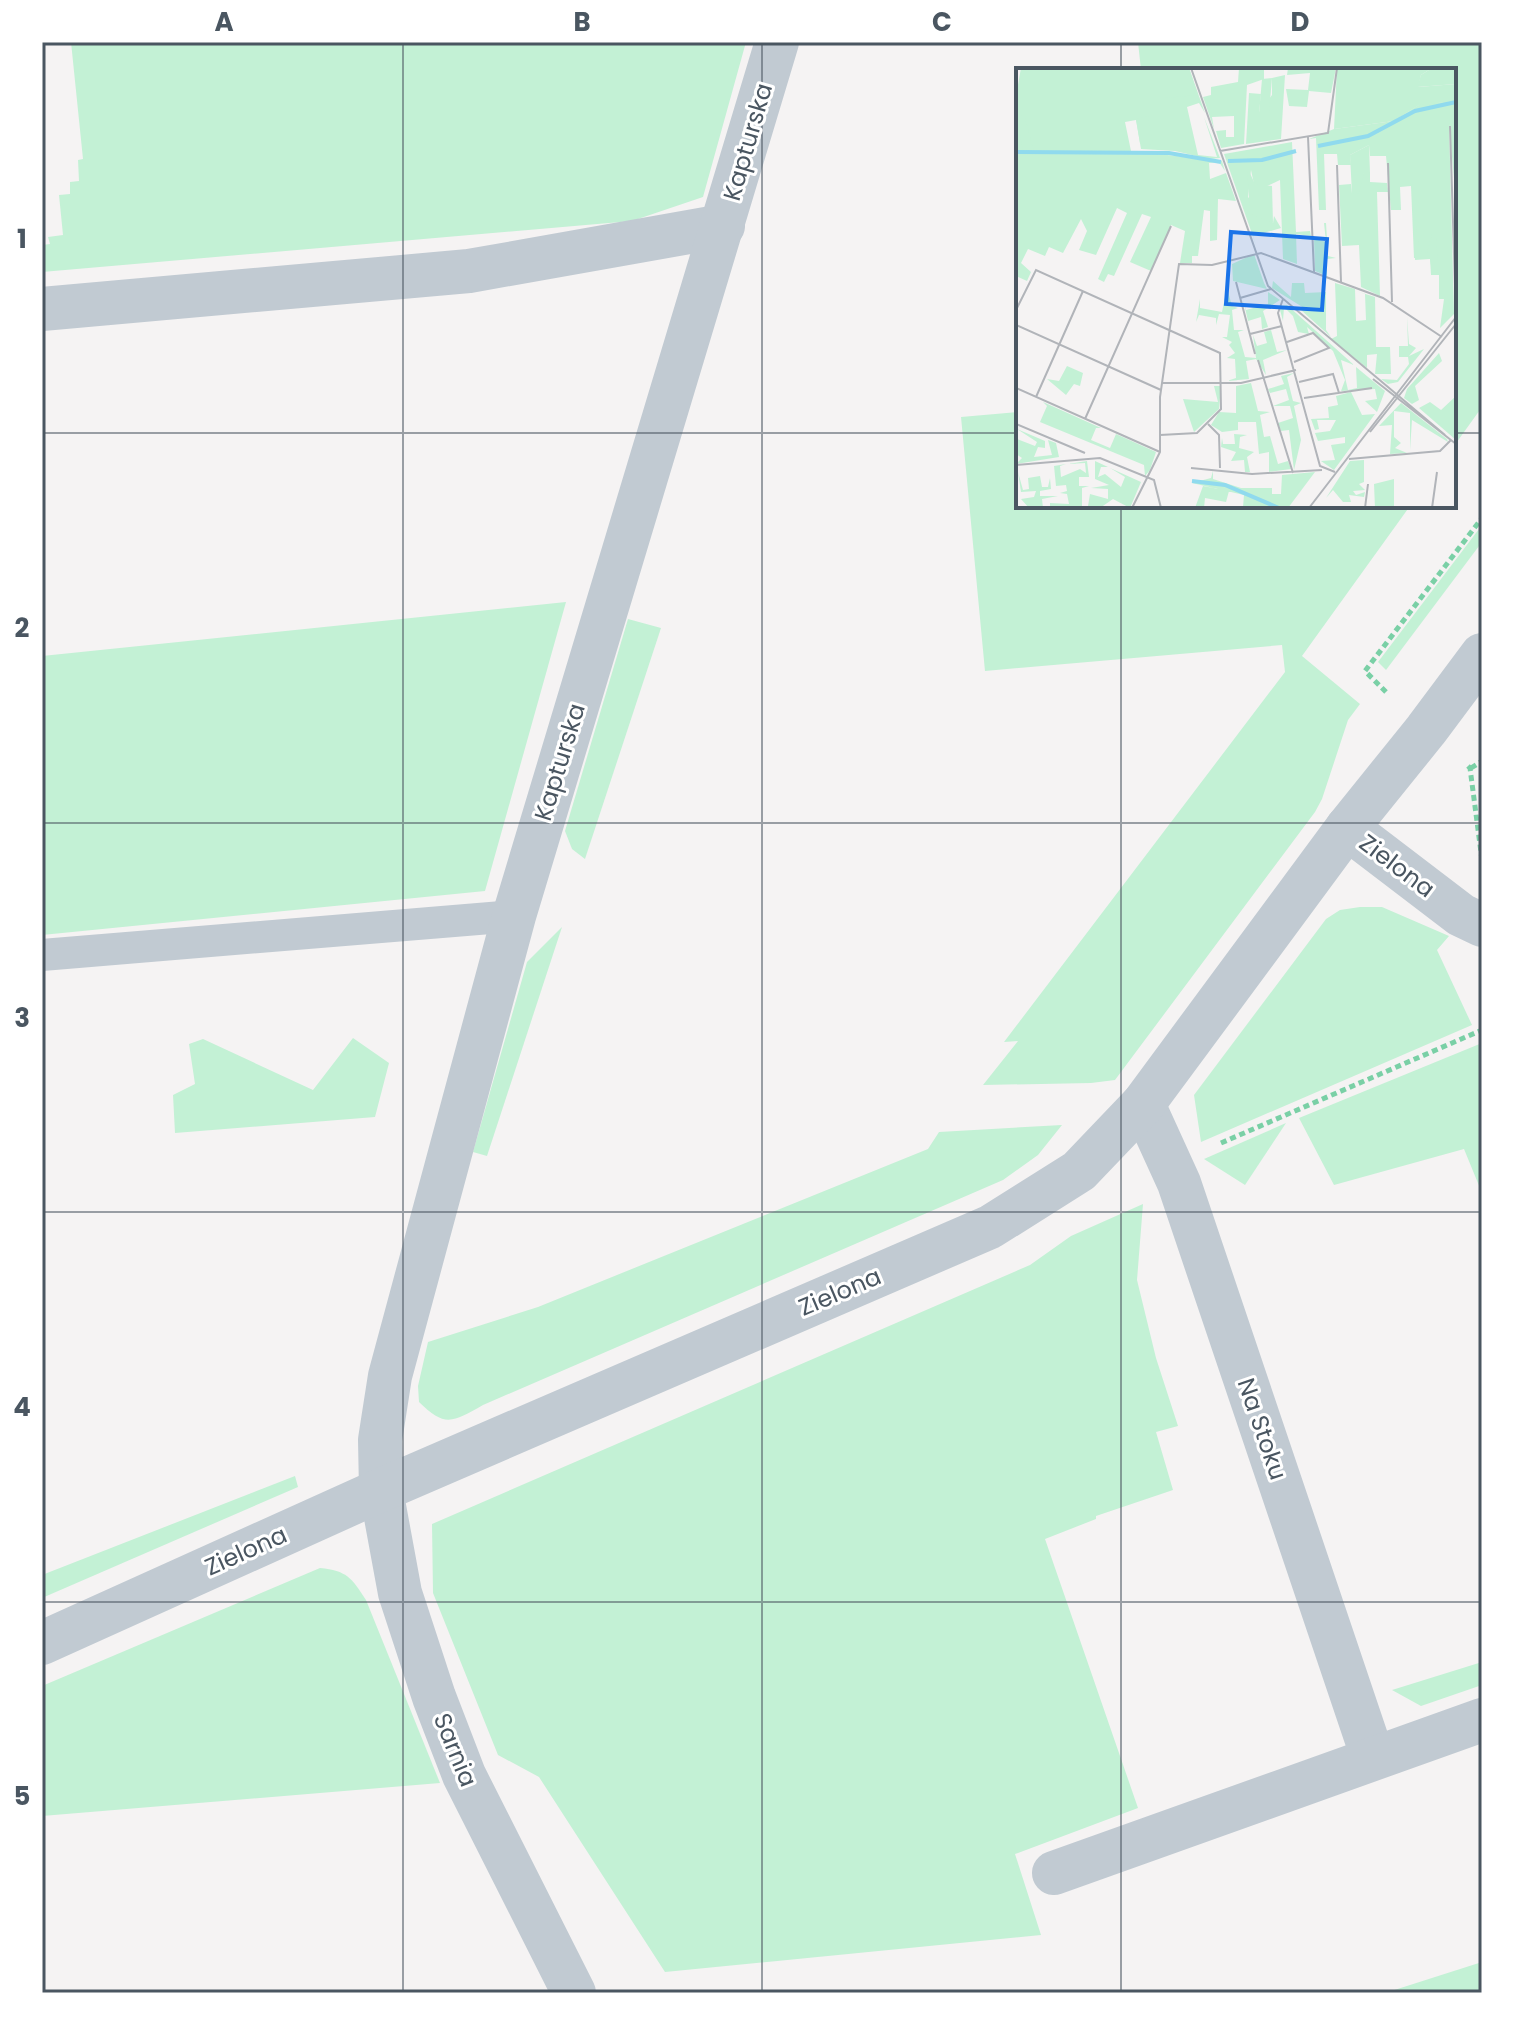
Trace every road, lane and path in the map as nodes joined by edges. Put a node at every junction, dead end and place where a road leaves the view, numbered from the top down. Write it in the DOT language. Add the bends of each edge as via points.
graph roads {
  1 [pos="777,42"];
  2 [pos="723,226"];
  3 [pos="42,309"];
  4 [pos="1482,655"];
  5 [pos="1482,761"];
  6 [pos="1347,828"];
  7 [pos="1482,860"];
  8 [pos="514,916"];
  9 [pos="1482,925"];
  10 [pos="42,955"];
  11 [pos="1143,1104"];
  12 [pos="381,1490"];
  13 [pos="42,1643"];
  14 [pos="1482,1720"];
  15 [pos="1373,1758"];
  16 [pos="1054,1873"];
  17 [pos="574,1993"];
  1 -- 2 [label="street, Kapturska"];
  2 -- 3 [label="street" via="469,271"];
  2 -- 8 [label="street, Kapturska"];
  4 -- 6 [label="street"];
  5 -- 7 [label="path" via="1470,768"];
  6 -- 9 [label="street, Zielona" via="1461,915"];
  6 -- 11 [label="street, Zielona"];
  8 -- 10 [label="lane"];
  8 -- 12 [label="street, Kapturska" via="390,1376 380,1440"];
  11 -- 12 [label="street, Zielona" via="1079,1171 990,1227"];
  11 -- 15 [label="street, Na Stoku" via="1179,1183"];
  12 -- 13 [label="street, Zielona"];
  12 -- 17 [label="street, Sarnia" via="400,1593 464,1775"];
  14 -- 15 [label="street"];
  15 -- 16 [label="street"];
}
